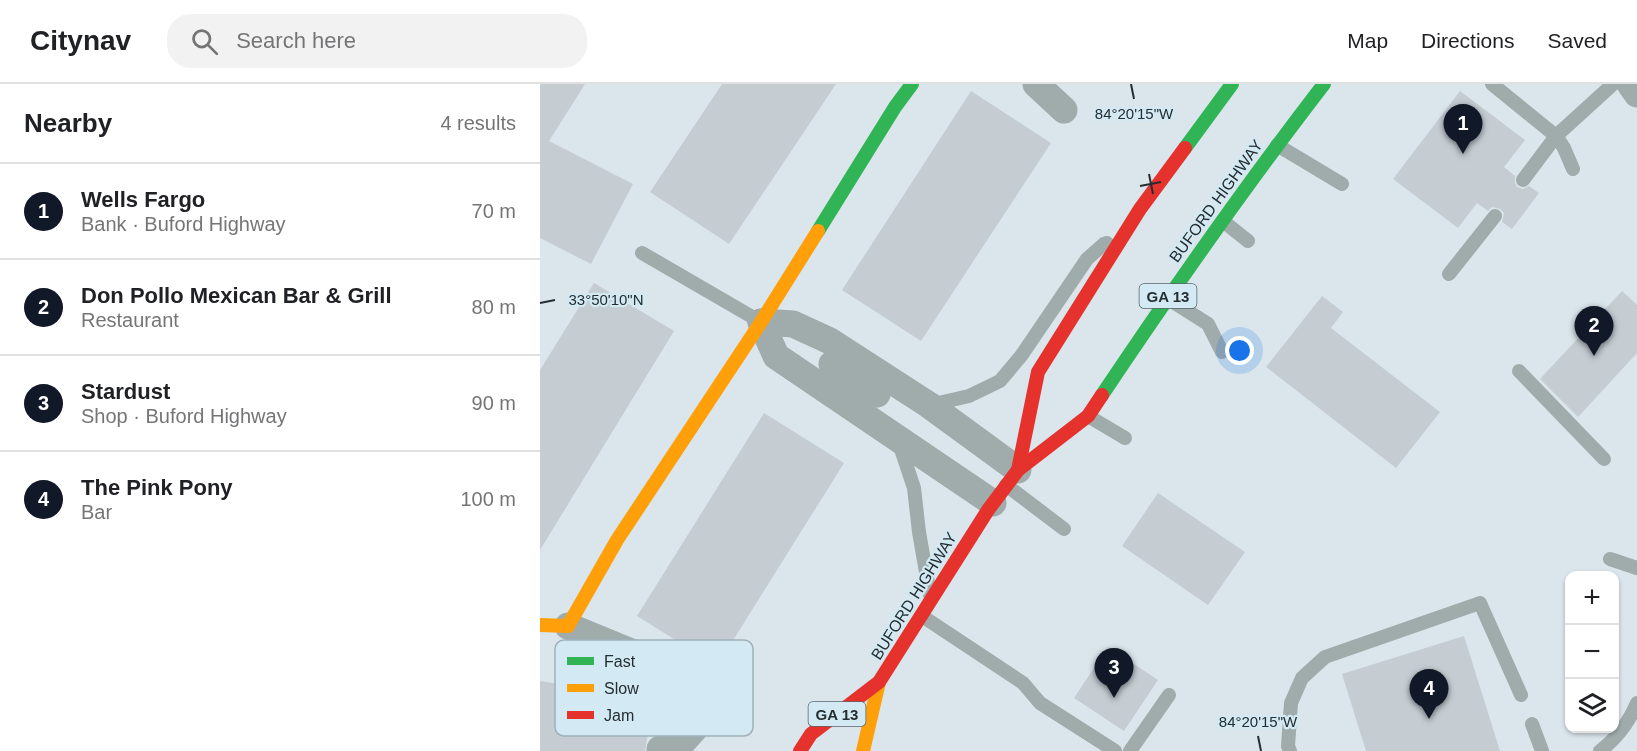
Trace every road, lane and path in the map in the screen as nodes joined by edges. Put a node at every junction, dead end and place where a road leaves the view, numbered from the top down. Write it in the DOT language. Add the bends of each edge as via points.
graph roads {
  1 [pos="912,84"];
  2 [pos="1036,84"];
  3 [pos="1232,84"];
  4 [pos="1324,84"];
  5 [pos="1492,84"];
  6 [pos="1613,84"];
  7 [pos="1630,84"];
  8 [pos="1637,94"];
  9 [pos="1064,110"];
  10 [pos="1556,136"];
  11 [pos="1277,145"];
  12 [pos="1573,170"];
  13 [pos="1523,180"];
  14 [pos="1342,184"];
  15 [pos="1495,216"];
  16 [pos="1223,221"];
  17 [pos="1121,239"];
  18 [pos="1248,241"];
  19 [pos="642,253"];
  20 [pos="1449,274"];
  21 [pos="1167,298"];
  22 [pos="761,322"];
  23 [pos="1222,352"];
  24 [pos="1518,371"];
  25 [pos="840,372"];
  26 [pos="876,396"];
  27 [pos="929,405"];
  28 [pos="1088,416"];
  29 [pos="1125,438"];
  30 [pos="898,439"];
  31 [pos="1604,459"];
  32 [pos="1006,486"];
  33 [pos="1064,529"];
  34 [pos="1610,559"];
  35 [pos="1637,568"];
  36 [pos="931,602"];
  37 [pos="922,616"];
  38 [pos="540,626"];
  39 [pos="568,626"];
  40 [pos="602,640"];
  41 [pos="879,682"];
  42 [pos="1169,695"];
  43 [pos="1521,695"];
  44 [pos="1637,703"];
  45 [pos="1532,724"];
  46 [pos="688,736"];
  47 [pos="660,749"];
  48 [pos="800,751"];
  49 [pos="863,751"];
  50 [pos="1115,751"];
  51 [pos="1130,751"];
  52 [pos="1290,751"];
  53 [pos="1542,751"];
  54 [pos="1600,751"];
  1 -- 22 [label="main road"];
  2 -- 9 [label="street"];
  3 -- 17 [label="main road, BUFORD HIGHWAY / GA 13"];
  4 -- 11 [label="main road, BUFORD HIGHWAY / GA 13"];
  5 -- 10 [label="lane"];
  6 -- 10 [label="lane"];
  7 -- 8 [label="street"];
  10 -- 12 [label="lane"];
  10 -- 13 [label="lane"];
  11 -- 14 [label="lane"];
  11 -- 16 [label="main road, BUFORD HIGHWAY / GA 13"];
  15 -- 20 [label="lane"];
  16 -- 18 [label="lane"];
  16 -- 21 [label="main road, BUFORD HIGHWAY / GA 13"];
  17 -- 27 [label="lane" via="1104,243 1087,259 1000,381 969,396"];
  17 -- 32 [label="main road, BUFORD HIGHWAY / GA 13" via="1038,372"];
  19 -- 22 [label="lane"];
  21 -- 23 [label="lane" via="1208,324"];
  21 -- 28 [label="main road, BUFORD HIGHWAY / GA 13"];
  22 -- 25 [label="street" via="776,356"];
  22 -- 25 [label="street" via="793,324 830,341"];
  22 -- 39 [label="main road" via="617,540"];
  24 -- 31 [label="lane"];
  25 -- 26 [label="street"];
  25 -- 26 [label="street"];
  26 -- 27 [label="street"];
  26 -- 30 [label="street"];
  27 -- 32 [label="street"];
  28 -- 29 [label="lane"];
  28 -- 32 [label="main road, BUFORD HIGHWAY / GA 13"];
  30 -- 32 [label="street"];
  30 -- 36 [label="lane" via="914,488"];
  32 -- 33 [label="lane"];
  32 -- 36 [label="main road, BUFORD HIGHWAY / GA 13"];
  34 -- 35 [label="lane"];
  36 -- 37 [label="main road, BUFORD HIGHWAY / GA 13"];
  37 -- 41 [label="main road, BUFORD HIGHWAY / GA 13"];
  37 -- 50 [label="lane" via="1023,683 1040,703"];
  38 -- 39 [label="main road"];
  39 -- 40 [label="street"];
  41 -- 48 [label="main road, BUFORD HIGHWAY / GA 13" via="811,734"];
  41 -- 49 [label="main road, BUFORD HIGHWAY / GA 13"];
  42 -- 51 [label="lane"];
  43 -- 52 [label="lane" via="1480,603 1325,657 1302,678 1291,703 1287,746"];
  44 -- 54 [label="lane" via="1613,741"];
  45 -- 53 [label="lane"];
  46 -- 47 [label="street" via="680,745"];
}
